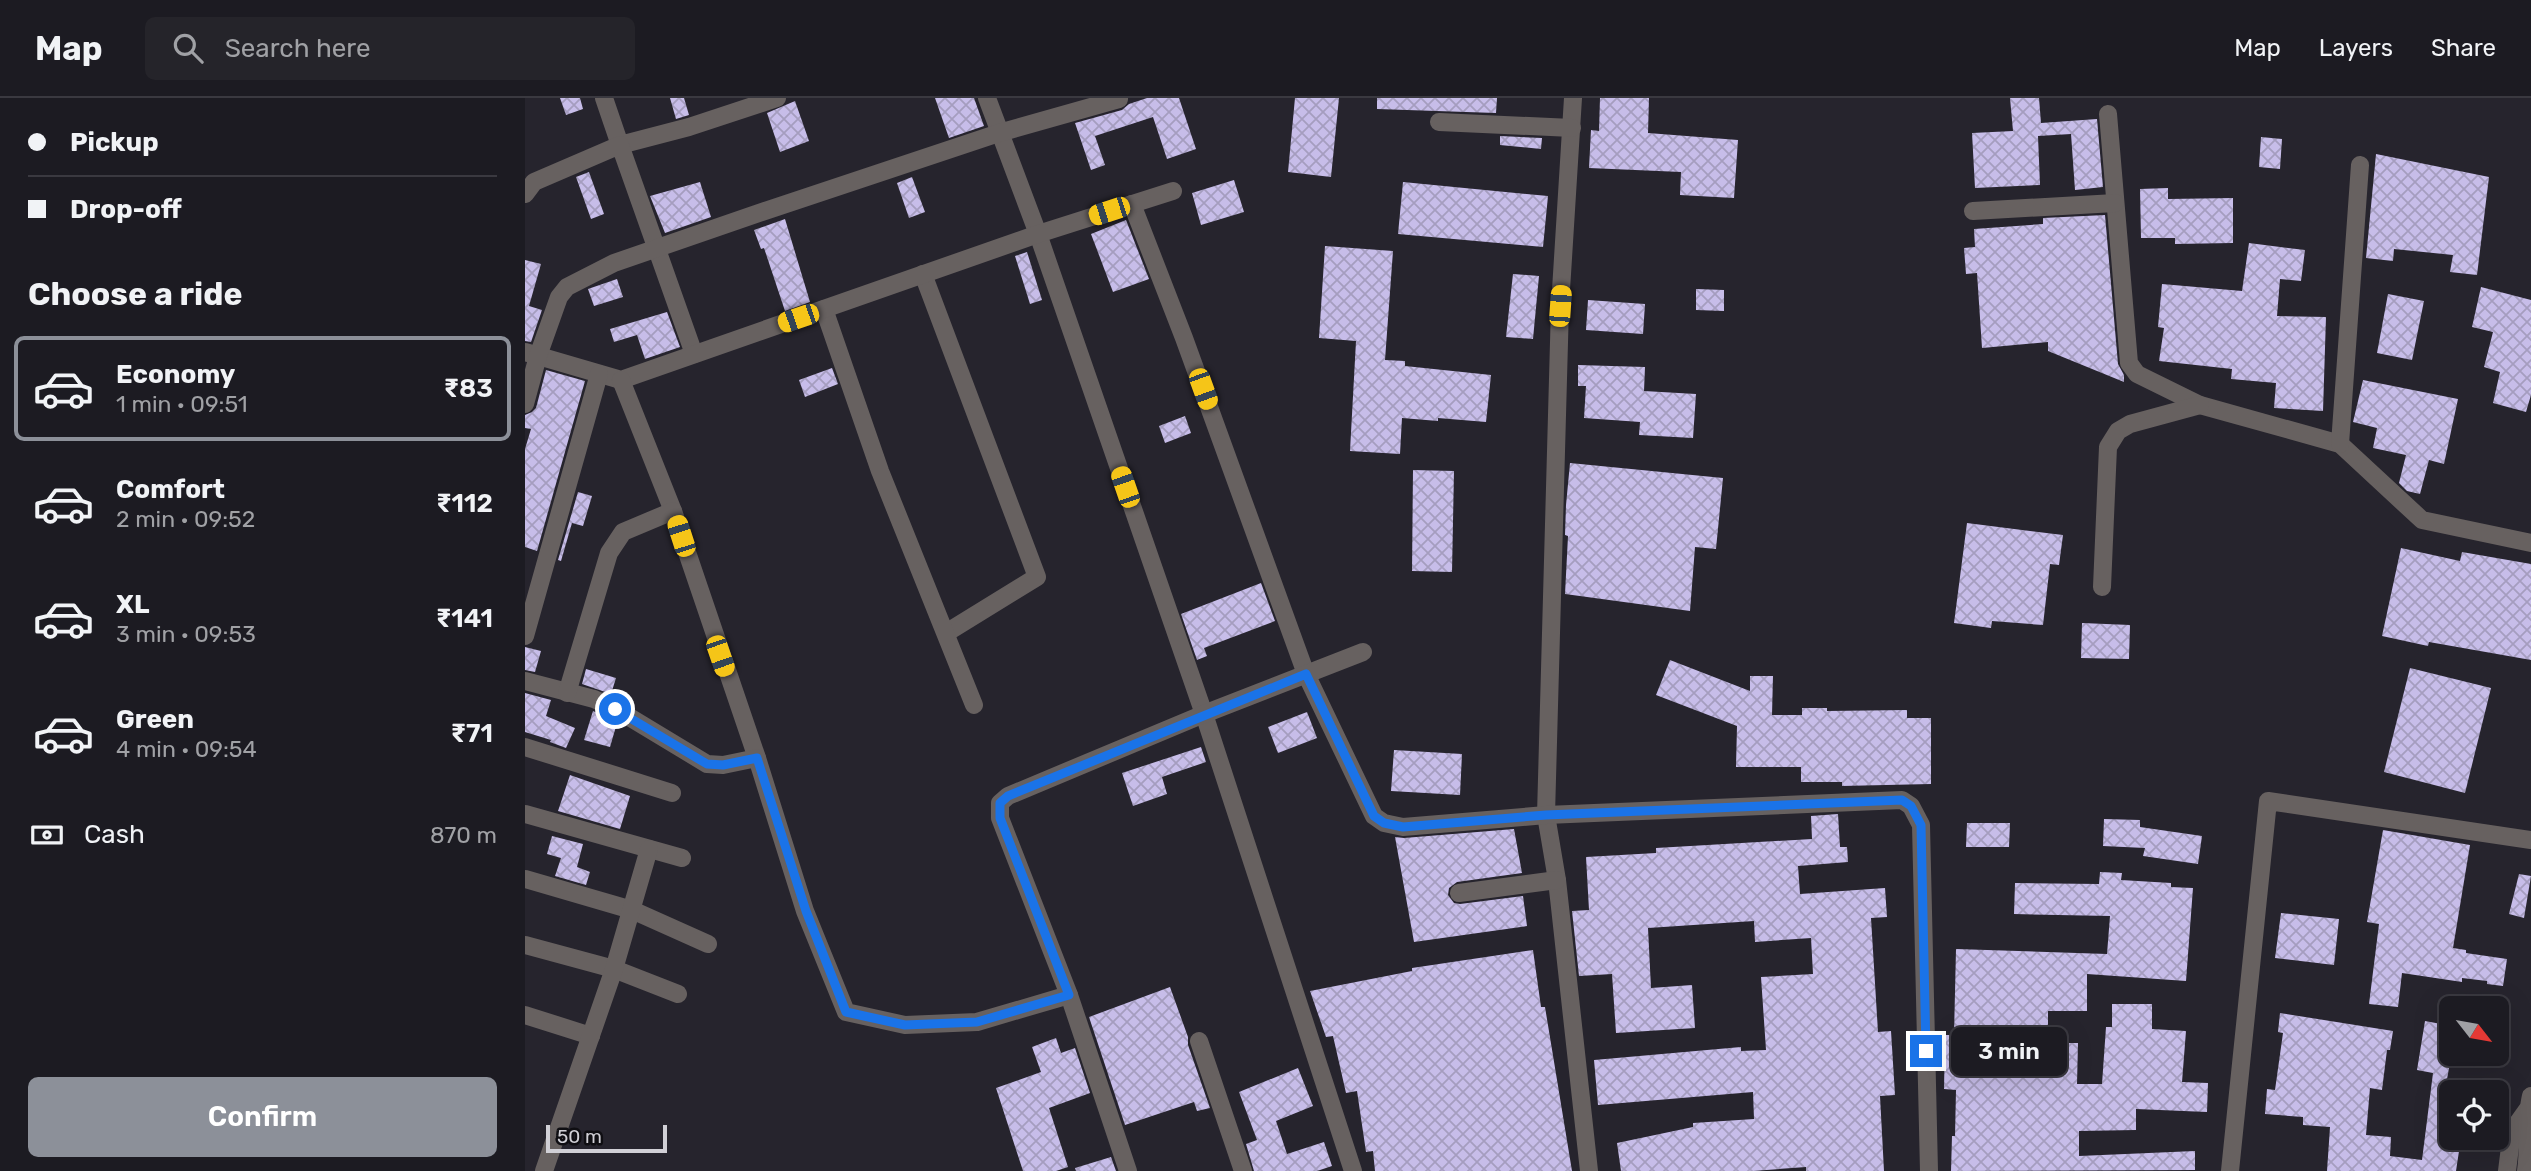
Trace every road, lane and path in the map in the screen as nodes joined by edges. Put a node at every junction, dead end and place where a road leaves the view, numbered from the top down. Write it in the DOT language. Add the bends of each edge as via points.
graph roads {
  1 [pos="604,98"];
  2 [pos="776,98"];
  3 [pos="987,98"];
  4 [pos="1573,98"];
  5 [pos="1119,99"];
  6 [pos="2108,114"];
  7 [pos="1439,122"];
  8 [pos="1572,128"];
  9 [pos="999,133"];
  10 [pos="620,145"];
  11 [pos="2360,165"];
  12 [pos="1173,191"];
  13 [pos="525,194"];
  14 [pos="2115,203"];
  15 [pos="1132,204"];
  16 [pos="1973,211"];
  17 [pos="1038,234"];
  18 [pos="658,248"];
  19 [pos="923,274"];
  20 [pos="824,309"];
  21 [pos="531,354"];
  22 [pos="694,354"];
  23 [pos="599,373"];
  24 [pos="621,380"];
  25 [pos="525,404"];
  26 [pos="2200,405"];
  27 [pos="2340,444"];
  28 [pos="673,512"];
  29 [pos="2531,543"];
  30 [pos="2102,587"];
  31 [pos="946,633"];
  32 [pos="525,636"];
  33 [pos="1363,652"];
  34 [pos="1306,674"];
  35 [pos="525,681"];
  36 [pos="567,693"];
  37 [pos="974,705"];
  38 [pos="1204,714"];
  39 [pos="525,747"];
  40 [pos="757,758"];
  41 [pos="672,793"];
  42 [pos="525,814"];
  43 [pos="1546,815"];
  44 [pos="2531,839"];
  45 [pos="649,849"];
  46 [pos="682,858"];
  47 [pos="525,879"];
  48 [pos="1557,880"];
  49 [pos="1459,893"];
  50 [pos="632,910"];
  51 [pos="708,944"];
  52 [pos="525,945"];
  53 [pos="614,969"];
  54 [pos="678,994"];
  55 [pos="1069,995"];
  56 [pos="525,1015"];
  57 [pos="590,1036"];
  58 [pos="1199,1041"];
  59 [pos="2530,1103"];
  60 [pos="544,1171"];
  61 [pos="1128,1171"];
  62 [pos="1243,1171"];
  63 [pos="1353,1171"];
  64 [pos="1589,1171"];
  65 [pos="1930,1171"];
  66 [pos="2230,1171"];
  67 [pos="2507,1171"];
  68 [pos="2526,1171"];
  1 -- 10 [label="street"];
  2 -- 10 [label="street"];
  3 -- 9 [label="street"];
  4 -- 8 [label="street"];
  5 -- 9 [label="street"];
  6 -- 14 [label="street"];
  7 -- 8 [label="street"];
  8 -- 43 [label="street" via="1560,306"];
  9 -- 17 [label="street"];
  9 -- 18 [label="street"];
  10 -- 13 [label="street" via="534,182"];
  10 -- 18 [label="street"];
  11 -- 27 [label="street"];
  12 -- 15 [label="street"];
  14 -- 16 [label="street"];
  14 -- 26 [label="street" via="2129,363 2137,374"];
  15 -- 17 [label="street"];
  15 -- 34 [label="street"];
  17 -- 19 [label="street"];
  17 -- 38 [label="street"];
  18 -- 21 [label="street" via="566,287"];
  18 -- 22 [label="street"];
  19 -- 20 [label="street"];
  19 -- 31 [label="street" via="1037,577"];
  20 -- 22 [label="street"];
  20 -- 31 [label="street" via="880,471"];
  21 -- 23 [label="street"];
  21 -- 25 [label="street"];
  22 -- 24 [label="street"];
  23 -- 24 [label="street"];
  23 -- 32 [label="street"];
  24 -- 28 [label="street"];
  26 -- 27 [label="street"];
  26 -- 30 [label="street" via="2130,424 2118,431 2108,447"];
  27 -- 29 [label="street" via="2422,520"];
  28 -- 36 [label="street" via="623,532 609,553"];
  28 -- 40 [label="street"];
  31 -- 37 [label="street"];
  33 -- 34 [label="street"];
  34 -- 38 [label="street"];
  34 -- 43 [label="street" via="1374,816 1384,823 1403,827"];
  35 -- 36 [label="street"];
  36 -- 40 [label="street" via="615,709 707,764"];
  38 -- 55 [label="street" via="1000,803 1000,818"];
  38 -- 63 [label="street"];
  39 -- 41 [label="street"];
  40 -- 55 [label="street" via="806,911 846,1012 905,1025 977,1022"];
  42 -- 45 [label="street"];
  43 -- 48 [label="street"];
  43 -- 65 [label="street" via="1902,800 1911,806 1921,825"];
  44 -- 66 [label="street" via="2268,801"];
  45 -- 46 [label="street"];
  45 -- 50 [label="street"];
  47 -- 50 [label="street"];
  48 -- 49 [label="street"];
  48 -- 64 [label="street"];
  50 -- 51 [label="street"];
  50 -- 53 [label="street"];
  52 -- 53 [label="street"];
  53 -- 54 [label="street"];
  53 -- 57 [label="street"];
  55 -- 61 [label="street"];
  56 -- 57 [label="street"];
  57 -- 60 [label="street"];
  58 -- 62 [label="street"];
  59 -- 67 [label="street" via="2512,1131"];
  59 -- 68 [label="street"];
}
